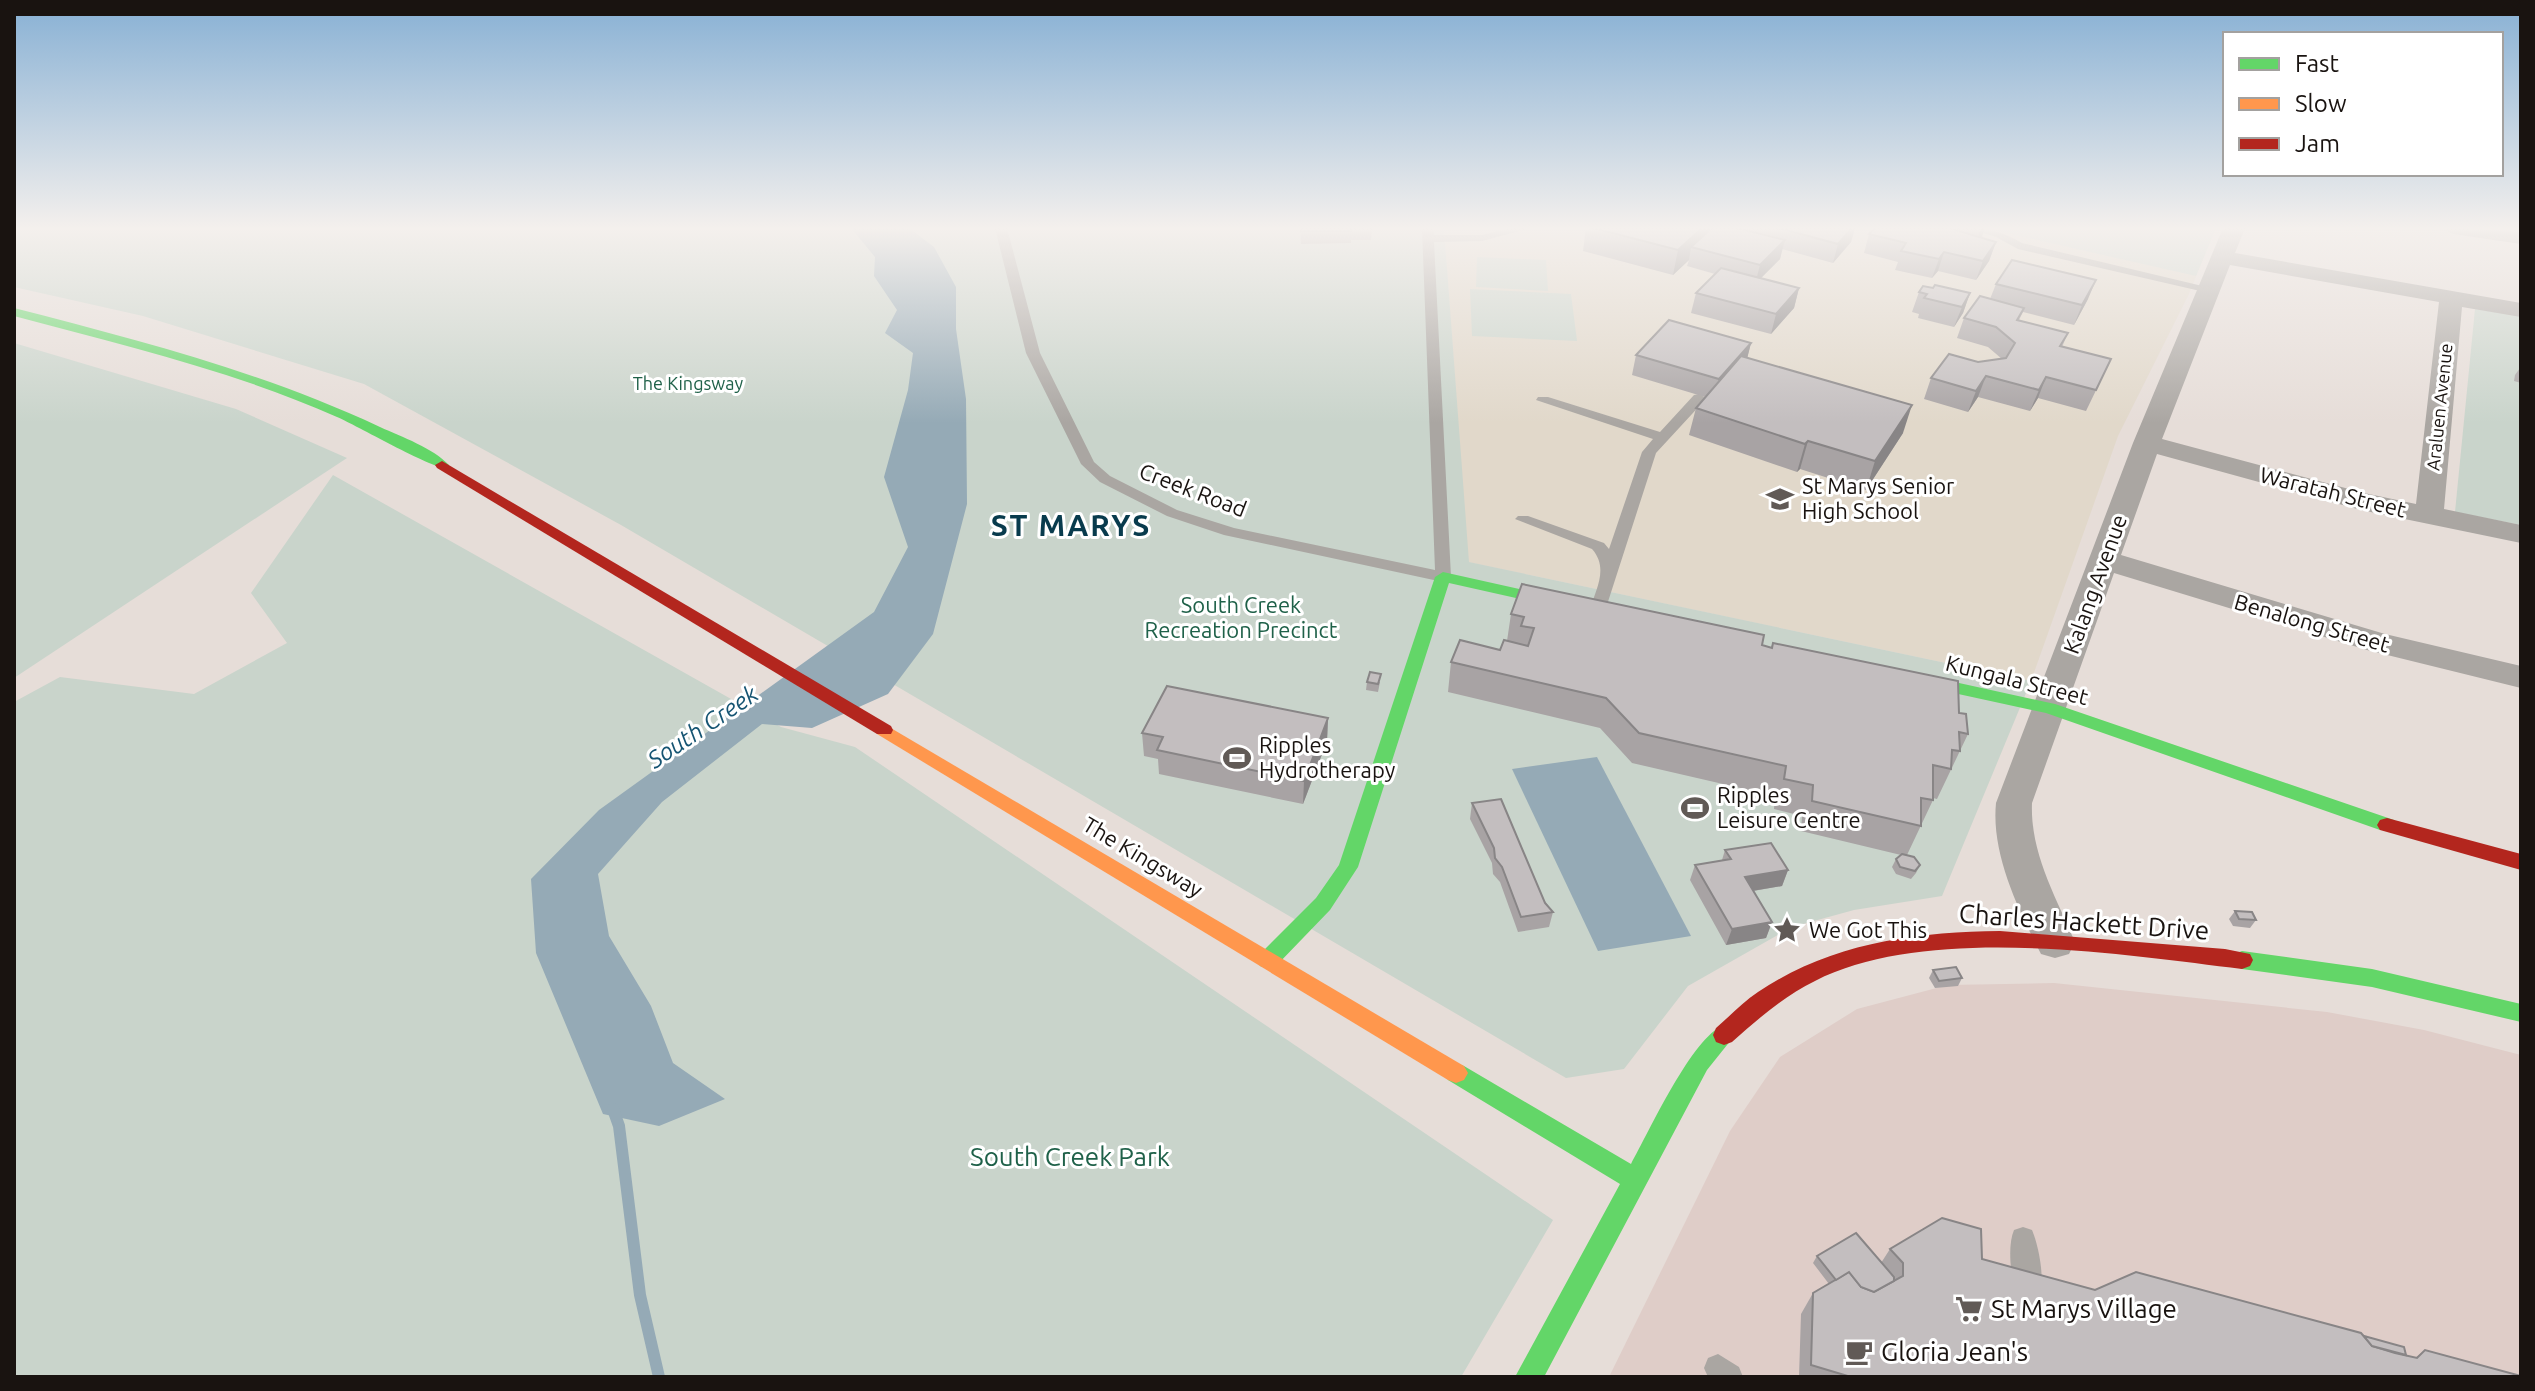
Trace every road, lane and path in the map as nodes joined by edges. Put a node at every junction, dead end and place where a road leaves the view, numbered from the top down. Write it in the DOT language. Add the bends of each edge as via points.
graph roads {
  1 [pos="1018,293"];
  2 [pos="1431,293"];
  3 [pos="2207,293"];
  4 [pos="2413,293"];
  5 [pos="2451,300"];
  6 [pos="2521,310"];
  7 [pos="14,312"];
  8 [pos="1699,398"];
  9 [pos="1543,400"];
  10 [pos="1663,437"];
  11 [pos="2147,443"];
  12 [pos="2429,515"];
  13 [pos="1523,519"];
  14 [pos="2521,534"];
  15 [pos="2104,560"];
  16 [pos="1610,574"];
  17 [pos="1443,577"];
  18 [pos="1605,612"];
  19 [pos="1878,671"];
  20 [pos="2521,677"];
  21 [pos="2049,708"];
  22 [pos="2521,862"];
  23 [pos="2055,942"];
  24 [pos="1268,960"];
  25 [pos="2521,1013"];
  26 [pos="1634,1179"];
  27 [pos="2023,1239"];
  28 [pos="2029,1297"];
  29 [pos="1529,1377"];
  1 -- 17 [label="lane, Creek Road" via="1033,353 1088,464 1105,479 1172,513 1230,532"];
  2 -- 17 [label="lane"];
  3 -- 11 [label="street, Kalang Avenue"];
  4 -- 5 [label="street"];
  5 -- 6 [label="street"];
  5 -- 12 [label="street, Araluen Avenue"];
  7 -- 24 [label="street, The Kingsway" via="237,372 359,420 466,478"];
  8 -- 10 [label="lane"];
  9 -- 10 [label="lane"];
  10 -- 16 [label="lane" via="1649,452"];
  11 -- 12 [label="street, Waratah Street"];
  11 -- 15 [label="street, Kalang Avenue"];
  12 -- 14 [label="street, Waratah Street"];
  13 -- 16 [label="lane" via="1598,546 1607,556"];
  15 -- 20 [label="street, Benalong Street" via="2379,643"];
  15 -- 21 [label="street, Kalang Avenue"];
  16 -- 18 [label="lane"];
  17 -- 18 [label="street"];
  17 -- 24 [label="street" via="1348,867 1323,904"];
  19 -- 21 [label="street, Kungala Street"];
  21 -- 22 [label="street, Kungala Street" via="2372,821"];
  21 -- 23 [label="street, Kalang Avenue" via="2011,820"];
  23 -- 25 [label="street, Charles Hackett Drive" via="2310,966"];
  23 -- 26 [label="street, Charles Hackett Drive" via="1972,938 1896,945 1792,980 1718,1038"];
  24 -- 26 [label="street, The Kingsway"];
  26 -- 29 [label="street, Charles Hackett Drive"];
  27 -- 28 [label="lane"];
}
